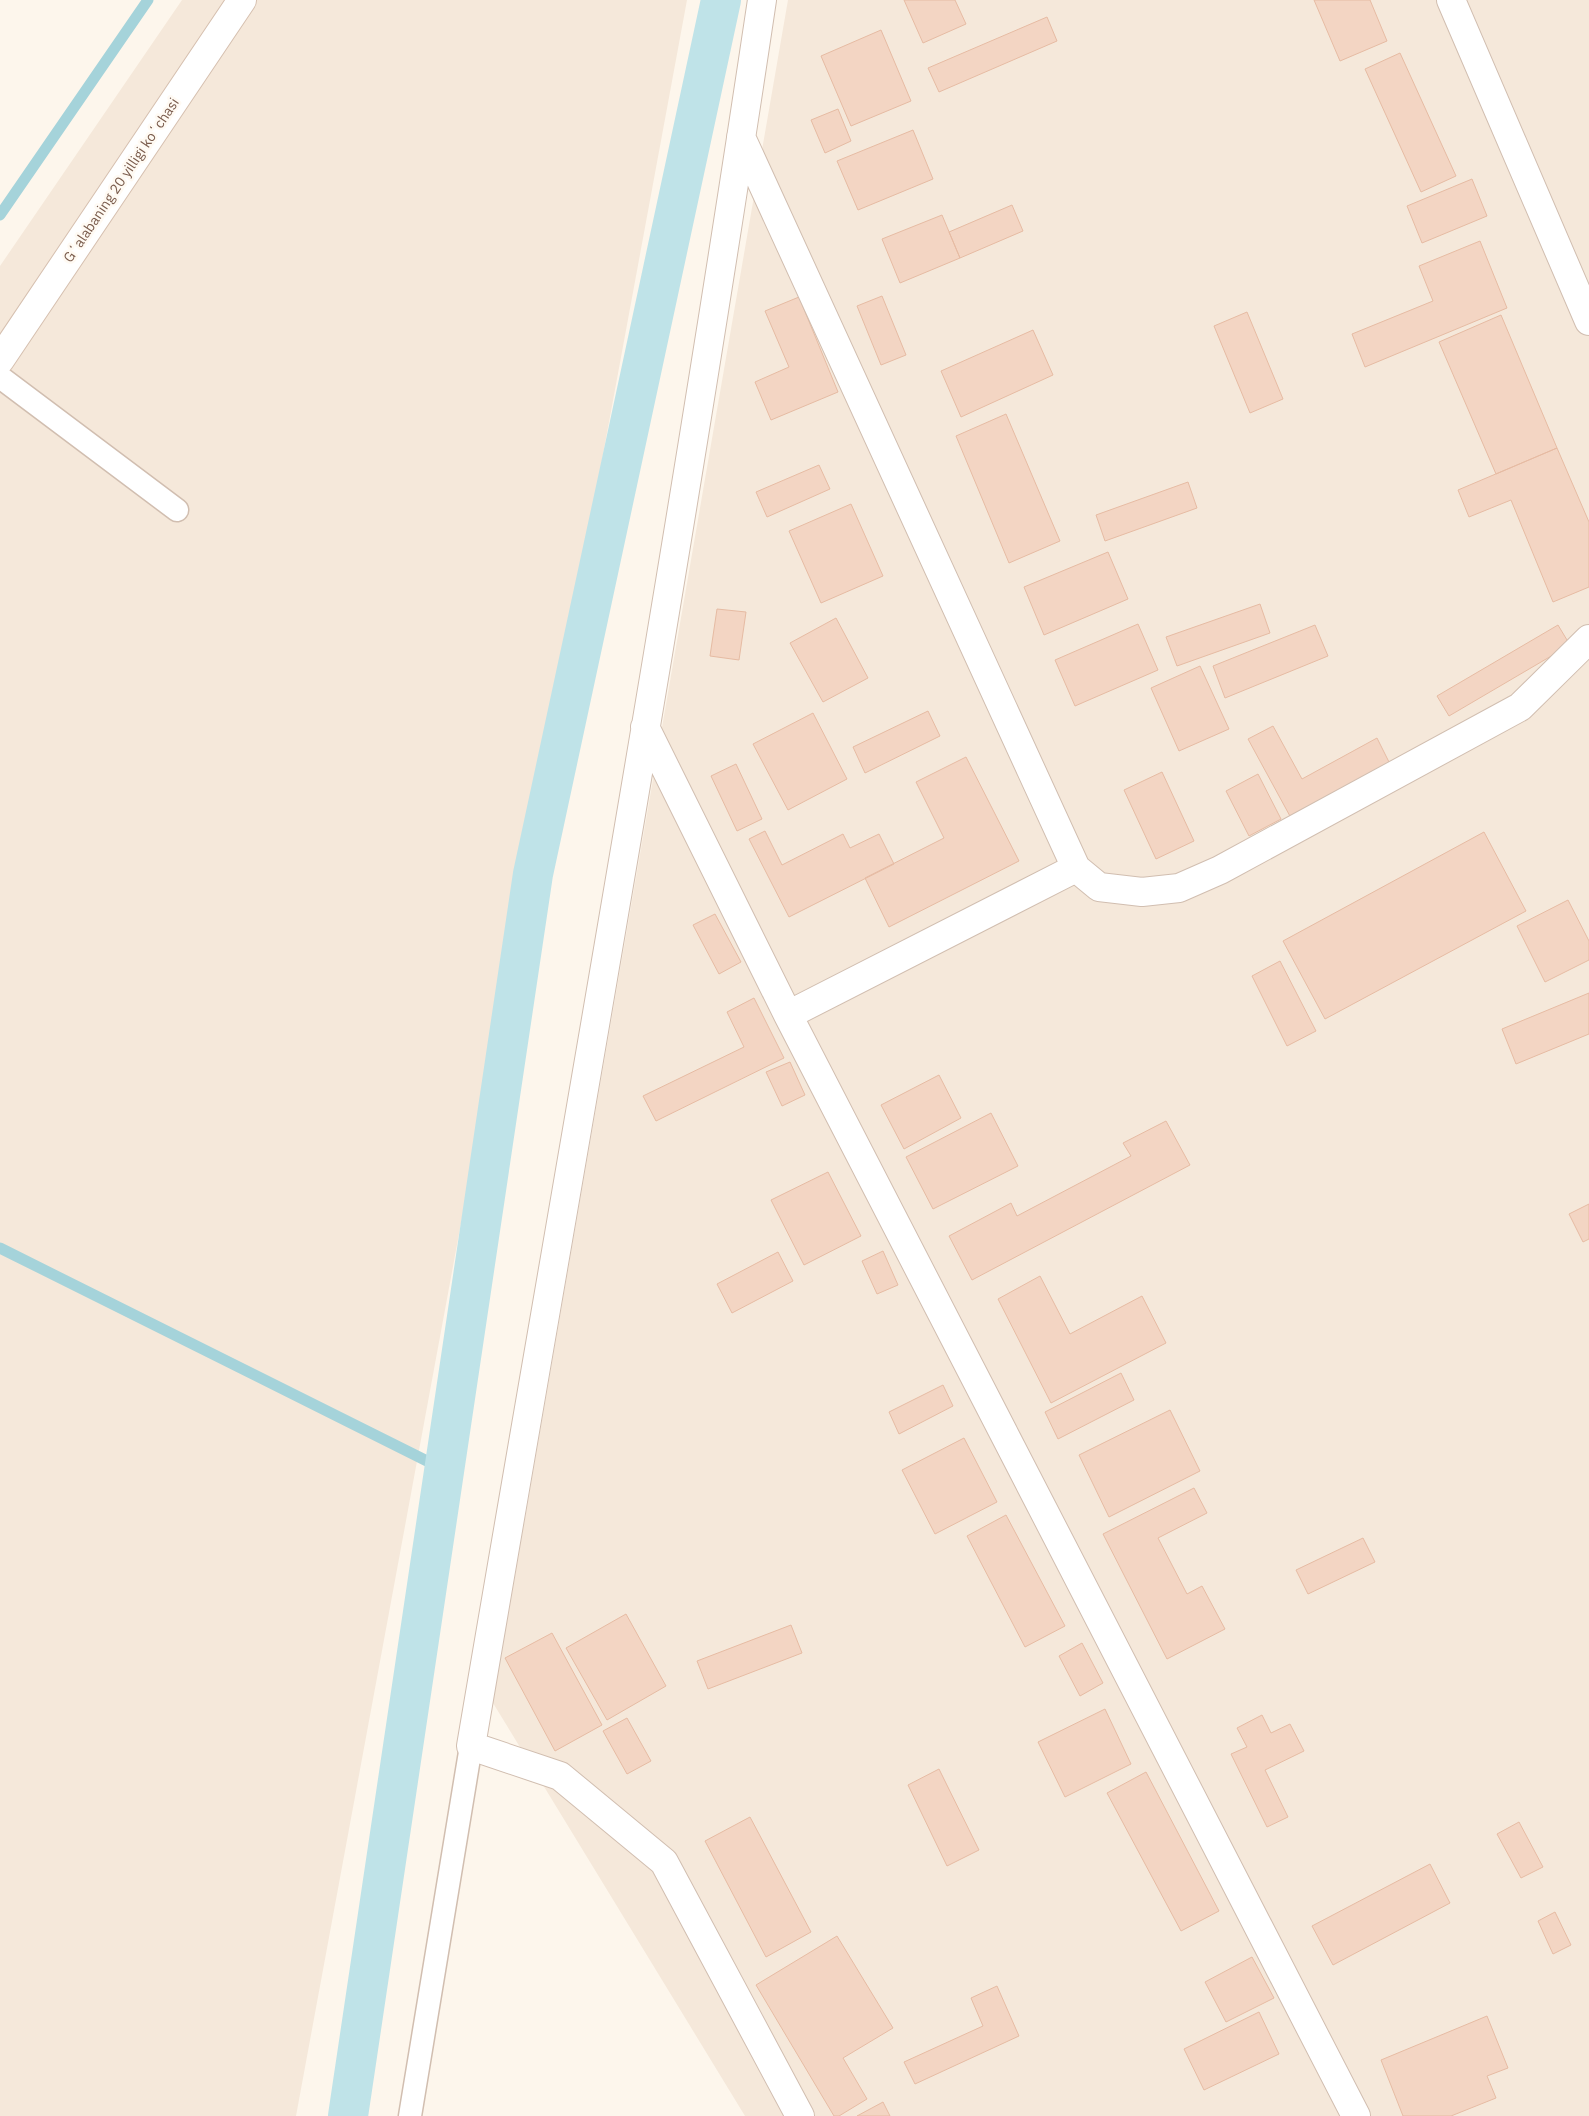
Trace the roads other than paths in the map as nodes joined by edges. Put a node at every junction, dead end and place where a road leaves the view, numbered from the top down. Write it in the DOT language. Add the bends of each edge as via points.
graph roads {
  1 [pos="242,0"];
  2 [pos="762,0"];
  3 [pos="1451,0"];
  4 [pos="741,137"];
  5 [pos="1589,321"];
  6 [pos="0,360"];
  7 [pos="0,376"];
  8 [pos="177,510"];
  9 [pos="1589,639"];
  10 [pos="645,727"];
  11 [pos="1076,868"];
  12 [pos="788,1015"];
  13 [pos="471,1746"];
  14 [pos="410,2116"];
  15 [pos="800,2116"];
  16 [pos="1356,2116"];
  1 -- 6 [label="street, Gʻalabaning 20 yilligi koʻchasi"];
  2 -- 4 [label="street"];
  3 -- 5 [label="street"];
  4 -- 10 [label="street"];
  4 -- 11 [label="street"];
  7 -- 8 [label="lane"];
  9 -- 11 [label="street" via="1520,707 1203,878 1179,888 1142,892 1099,887"];
  10 -- 12 [label="street"];
  10 -- 13 [label="street"];
  11 -- 12 [label="street"];
  12 -- 16 [label="street"];
  13 -- 14 [label="lane"];
  13 -- 15 [label="street" via="560,1776 664,1862"];
}
